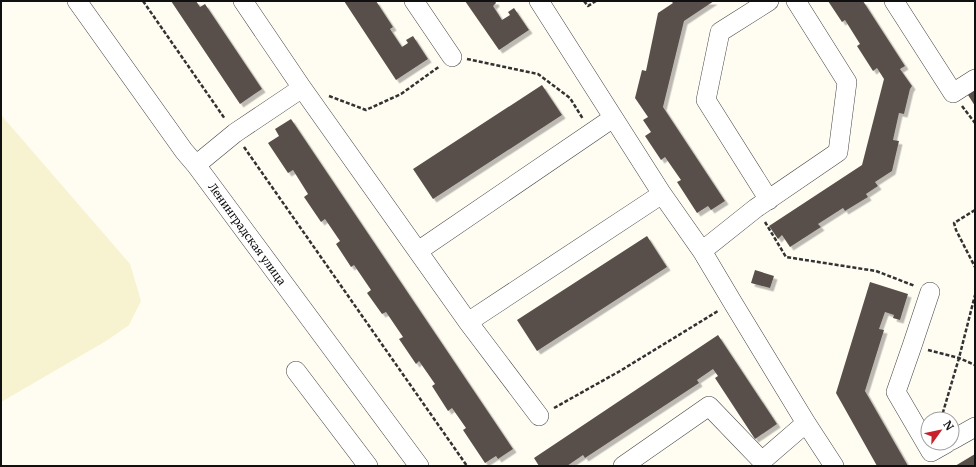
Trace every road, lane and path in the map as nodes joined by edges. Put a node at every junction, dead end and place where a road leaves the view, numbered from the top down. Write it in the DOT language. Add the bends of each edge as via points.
graph roads {
  1 [pos="77,1"];
  2 [pos="143,1"];
  3 [pos="243,1"];
  4 [pos="414,1"];
  5 [pos="539,1"];
  6 [pos="584,1"];
  7 [pos="596,1"];
  8 [pos="769,1"];
  9 [pos="796,1"];
  10 [pos="894,1"];
  11 [pos="452,57"];
  12 [pos="975,79"];
  13 [pos="302,88"];
  14 [pos="328,95"];
  15 [pos="970,116"];
  16 [pos="613,118"];
  17 [pos="975,121"];
  18 [pos="235,133"];
  19 [pos="592,133"];
  20 [pos="196,165"];
  21 [pos="662,194"];
  22 [pos="762,204"];
  23 [pos="975,210"];
  24 [pos="418,251"];
  25 [pos="702,251"];
  26 [pos="975,268"];
  27 [pos="930,292"];
  28 [pos="975,295"];
  29 [pos="733,303"];
  30 [pos="468,322"];
  31 [pos="912,346"];
  32 [pos="959,358"];
  33 [pos="975,365"];
  34 [pos="296,371"];
  35 [pos="943,411"];
  36 [pos="539,416"];
  37 [pos="806,423"];
  38 [pos="975,427"];
  39 [pos="920,433"];
  40 [pos="960,435"];
  41 [pos="368,466"];
  42 [pos="419,466"];
  43 [pos="467,466"];
  44 [pos="623,466"];
  45 [pos="834,466"];
  1 -- 20 [label="street, Ленинградская улица"];
  2 -- 18 [label="path"];
  3 -- 13 [label="street"];
  4 -- 11 [label="street"];
  5 -- 16 [label="street"];
  6 -- 7 [label="path" via="588,6"];
  8 -- 22 [label="street" via="720,32 706,100"];
  9 -- 22 [label="street" via="848,82 838,152"];
  10 -- 12 [label="street" via="953,93"];
  11 -- 14 [label="path" via="401,94 366,110"];
  11 -- 19 [label="path" via="538,74 570,98"];
  13 -- 18 [label="street"];
  13 -- 24 [label="street"];
  15 -- 17 [label="path"];
  16 -- 19 [label="street"];
  16 -- 21 [label="street"];
  18 -- 20 [label="street"];
  18 -- 43 [label="path"];
  19 -- 24 [label="street"];
  20 -- 42 [label="street, Ленинградская улица"];
  21 -- 25 [label="street"];
  21 -- 30 [label="street"];
  22 -- 25 [label="street"];
  22 -- 27 [label="path" via="786,257 876,271"];
  23 -- 26 [label="path" via="954,223"];
  24 -- 30 [label="street"];
  25 -- 29 [label="street"];
  27 -- 31 [label="street"];
  28 -- 32 [label="path"];
  29 -- 36 [label="path"];
  29 -- 37 [label="street"];
  30 -- 36 [label="street"];
  31 -- 32 [label="path"];
  31 -- 39 [label="street" via="896,392"];
  32 -- 33 [label="path"];
  32 -- 35 [label="path"];
  34 -- 41 [label="street"];
  37 -- 44 [label="street" via="762,460 709,406"];
  37 -- 45 [label="street"];
  38 -- 40 [label="street"];
}
